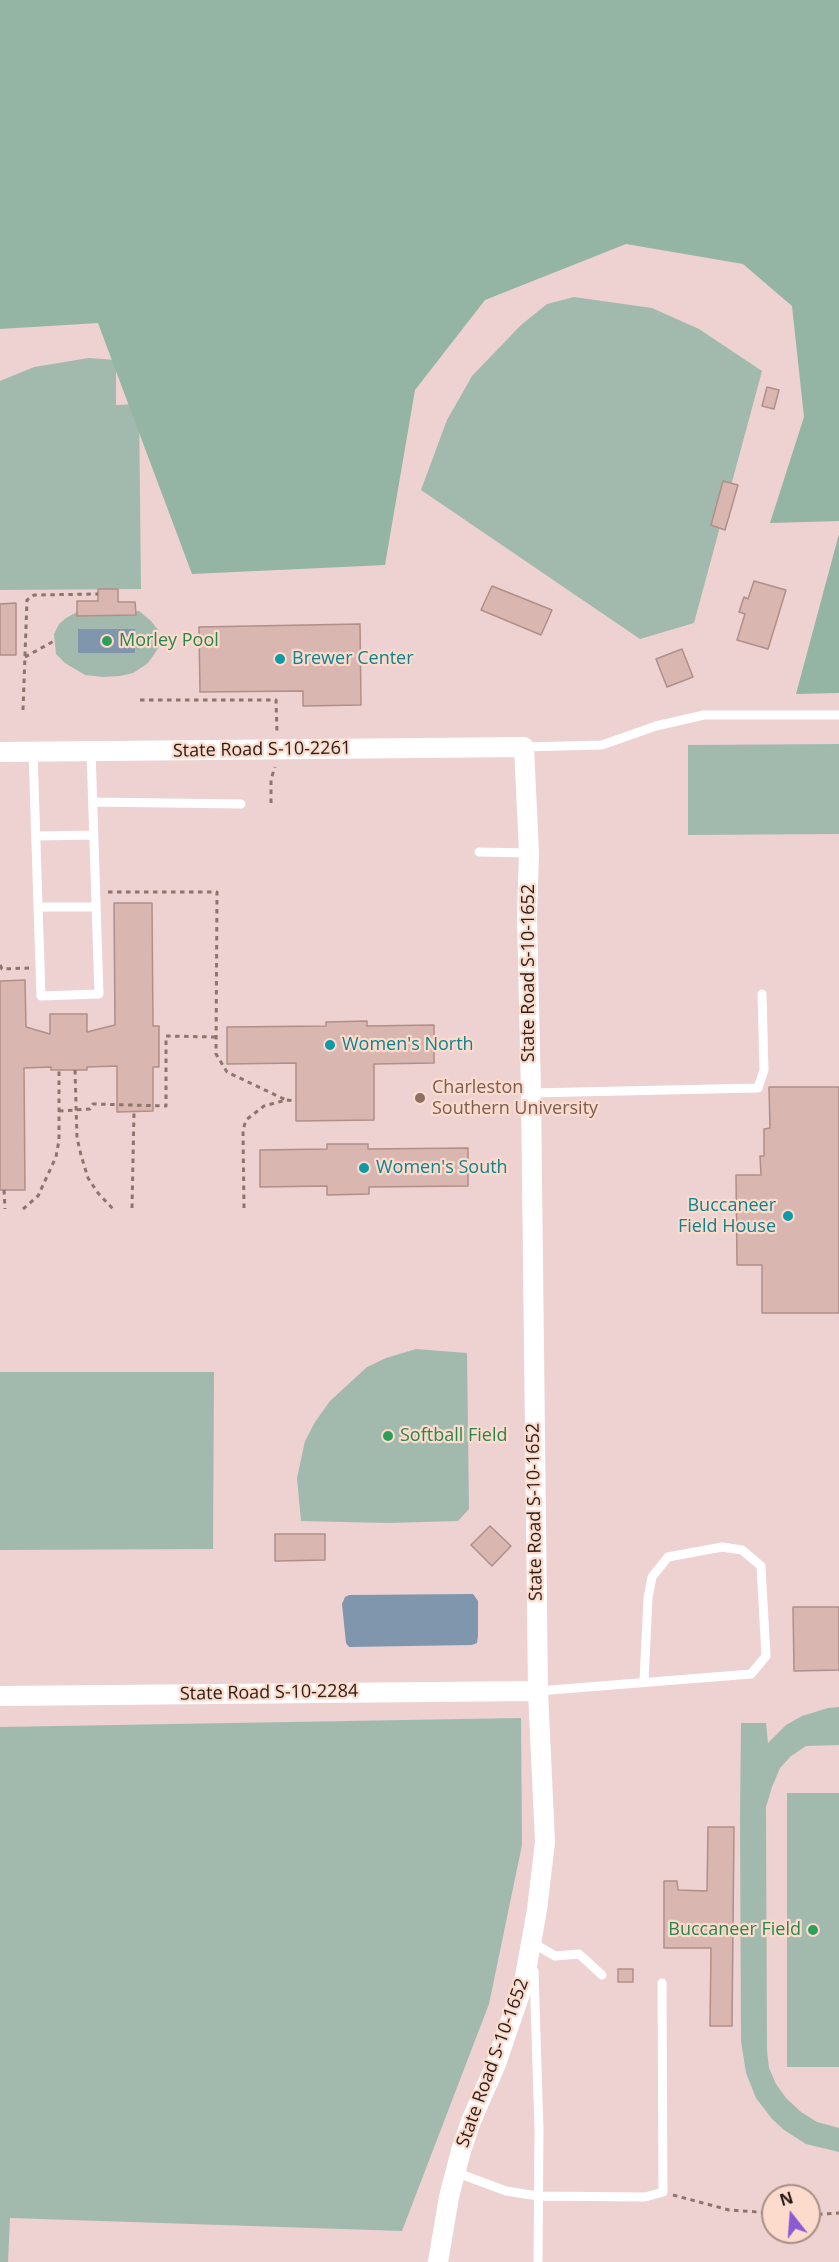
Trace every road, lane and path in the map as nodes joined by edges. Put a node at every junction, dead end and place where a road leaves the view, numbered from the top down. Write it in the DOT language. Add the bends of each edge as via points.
graph roads {
  1 [pos="98,594"];
  2 [pos="54,641"];
  3 [pos="25,657"];
  4 [pos="141,700"];
  5 [pos="23,710"];
  6 [pos="839,715"];
  7 [pos="524,747"];
  8 [pos="277,750"];
  9 [pos="0,752"];
  10 [pos="33,752"];
  11 [pos="91,752"];
  12 [pos="93,802"];
  13 [pos="271,803"];
  14 [pos="241,804"];
  15 [pos="94,835"];
  16 [pos="36,836"];
  17 [pos="479,852"];
  18 [pos="529,853"];
  19 [pos="96,892"];
  20 [pos="38,907"];
  21 [pos="96,907"];
  22 [pos="0,964"];
  23 [pos="40,968"];
  24 [pos="762,994"];
  25 [pos="216,1037"];
  26 [pos="59,1070"];
  27 [pos="75,1070"];
  28 [pos="531,1093"];
  29 [pos="286,1100"];
  30 [pos="296,1101"];
  31 [pos="59,1111"];
  32 [pos="76,1111"];
  33 [pos="134,1112"];
  34 [pos="4,1190"];
  35 [pos="132,1208"];
  36 [pos="244,1208"];
  37 [pos="5,1209"];
  38 [pos="23,1209"];
  39 [pos="113,1209"];
  40 [pos="644,1681"];
  41 [pos="538,1691"];
  42 [pos="0,1696"];
  43 [pos="533,1932"];
  44 [pos="602,1975"];
  45 [pos="662,1983"];
  46 [pos="455,2172"];
  47 [pos="663,2192"];
  48 [pos="538,2196"];
  49 [pos="761,2212"];
  50 [pos="839,2213"];
  51 [pos="821,2214"];
  52 [pos="438,2262"];
  53 [pos="538,2262"];
  1 -- 3 [label="path" via="34,595 27,600"];
  2 -- 3 [label="path"];
  3 -- 5 [label="path"];
  4 -- 8 [label="path" via="276,700"];
  6 -- 7 [label="lane" via="704,715 602,745"];
  7 -- 8 [label="street, State Road S-10-2261"];
  7 -- 18 [label="street, State Road S-10-1652"];
  8 -- 11 [label="street, State Road S-10-2261"];
  8 -- 13 [label="path"];
  9 -- 10 [label="street, State Road S-10-2261"];
  10 -- 11 [label="street, State Road S-10-2261"];
  10 -- 16 [label="lane"];
  11 -- 12 [label="lane"];
  12 -- 14 [label="lane"];
  12 -- 15 [label="lane"];
  15 -- 16 [label="lane"];
  15 -- 19 [label="lane"];
  16 -- 20 [label="lane"];
  17 -- 18 [label="lane"];
  18 -- 28 [label="street, State Road S-10-1652"];
  19 -- 21 [label="lane"];
  19 -- 25 [label="path" via="217,892"];
  20 -- 21 [label="lane"];
  20 -- 23 [label="lane"];
  21 -- 23 [label="lane" via="99,994 41,996"];
  22 -- 23 [label="path" via="2,969"];
  24 -- 28 [label="lane" via="764,1070 758,1088"];
  25 -- 29 [label="path" via="216,1054 227,1072"];
  25 -- 32 [label="path" via="166,1036 166,1106 93,1104 90,1109"];
  26 -- 31 [label="path"];
  27 -- 32 [label="path"];
  28 -- 41 [label="street, State Road S-10-1652"];
  29 -- 30 [label="path"];
  29 -- 36 [label="path" via="264,1106 246,1120"];
  31 -- 32 [label="path"];
  31 -- 38 [label="path" via="56,1157 38,1196"];
  32 -- 39 [label="path" via="76,1138 88,1178"];
  33 -- 35 [label="path"];
  34 -- 37 [label="path"];
  40 -- 40 [label="lane" via="751,1674 766,1656 761,1566 742,1550 722,1547 668,1557 652,1577"];
  40 -- 41 [label="lane"];
  41 -- 42 [label="street, State Road S-10-2284"];
  41 -- 43 [label="street, State Road S-10-1652" via="545,1842"];
  43 -- 44 [label="lane" via="545,1952 555,1956 579,1954"];
  43 -- 46 [label="street, State Road S-10-1652" via="524,1982"];
  43 -- 48 [label="lane"];
  45 -- 47 [label="lane"];
  46 -- 48 [label="lane" via="506,2191"];
  46 -- 52 [label="street, State Road S-10-1652"];
  47 -- 48 [label="lane" via="645,2197"];
  47 -- 49 [label="path" via="729,2210"];
  48 -- 53 [label="lane"];
  50 -- 51 [label="path"];
}
